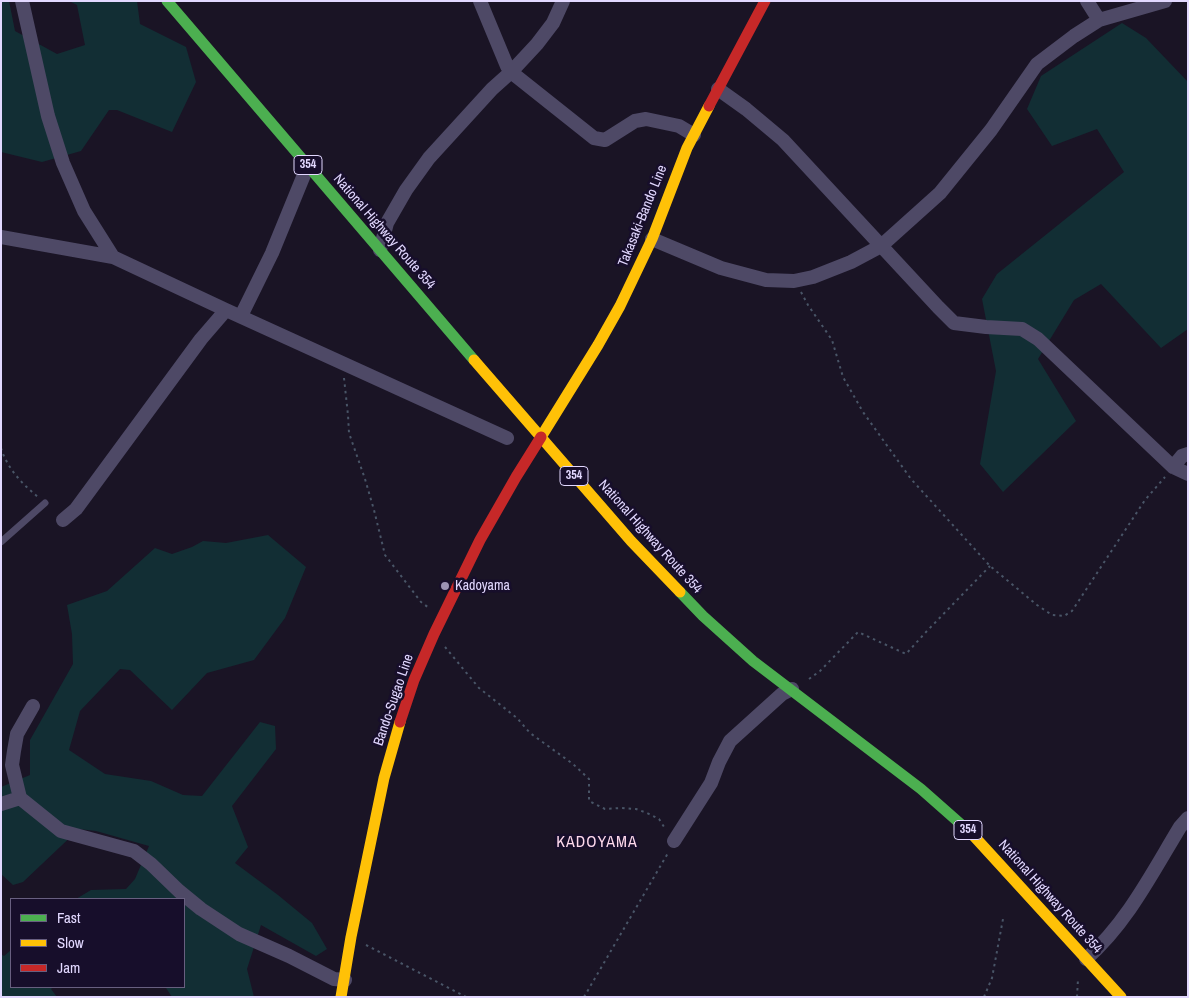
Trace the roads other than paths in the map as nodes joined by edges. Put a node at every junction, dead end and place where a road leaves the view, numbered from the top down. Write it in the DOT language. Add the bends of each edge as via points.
graph roads {
  1 [pos="22,1"];
  2 [pos="167,1"];
  3 [pos="480,1"];
  4 [pos="563,1"];
  5 [pos="765,1"];
  6 [pos="1086,1"];
  7 [pos="1165,1"];
  8 [pos="1099,20"];
  9 [pos="511,72"];
  10 [pos="718,89"];
  11 [pos="694,135"];
  12 [pos="308,165"];
  13 [pos="1,237"];
  14 [pos="652,239"];
  15 [pos="881,246"];
  16 [pos="380,250"];
  17 [pos="113,257"];
  18 [pos="226,310"];
  19 [pos="241,316"];
  20 [pos="508,438"];
  21 [pos="541,438"];
  22 [pos="1188,454"];
  23 [pos="1173,467"];
  24 [pos="1188,474"];
  25 [pos="45,504"];
  26 [pos="63,520"];
  27 [pos="1,542"];
  28 [pos="792,689"];
  29 [pos="33,706"];
  30 [pos="20,798"];
  31 [pos="1,804"];
  32 [pos="1188,818"];
  33 [pos="674,841"];
  34 [pos="1086,959"];
  35 [pos="345,980"];
  36 [pos="341,997"];
  37 [pos="1120,997"];
  1 -- 17 [label="street" via="48,116 63,163 84,211"];
  2 -- 12 [label="main road, National Highway Route 354 / 354"];
  3 -- 9 [label="street"];
  4 -- 9 [label="street" via="553,23"];
  5 -- 10 [label="main road, Takasaki-Bando Line"];
  6 -- 8 [label="street"];
  7 -- 8 [label="street"];
  8 -- 15 [label="street" via="1038,64 940,193"];
  9 -- 11 [label="street" via="594,138 605,140 635,121 646,119 679,126"];
  9 -- 16 [label="street" via="429,158 387,223"];
  10 -- 11 [label="main road, Takasaki-Bando Line"];
  10 -- 15 [label="street" via="783,140"];
  11 -- 14 [label="main road, Takasaki-Bando Line"];
  12 -- 16 [label="main road, National Highway Route 354 / 354"];
  12 -- 19 [label="street" via="272,253"];
  13 -- 17 [label="street"];
  14 -- 15 [label="street" via="721,268 766,280 794,281 814,277"];
  14 -- 21 [label="main road, Takasaki-Bando Line" via="620,306"];
  15 -- 23 [label="street" via="954,323 1022,329 1038,339"];
  16 -- 21 [label="main road, National Highway Route 354 / 354"];
  17 -- 18 [label="street"];
  18 -- 19 [label="street"];
  18 -- 26 [label="street" via="201,339 76,509"];
  19 -- 20 [label="street"];
  21 -- 28 [label="main road, National Highway Route 354 / 354" via="702,616 753,661"];
  21 -- 35 [label="main road, Bando-Sugao Line" via="480,540 414,680 384,778"];
  22 -- 23 [label="street"];
  23 -- 24 [label="street"];
  25 -- 27 [label="lane"];
  28 -- 33 [label="street" via="782,694 730,741 711,783"];
  28 -- 34 [label="main road, National Highway Route 354 / 354" via="951,814"];
  29 -- 30 [label="street" via="18,734 12,765"];
  30 -- 31 [label="street"];
  30 -- 35 [label="street" via="61,831 134,851 201,909 239,934 334,979"];
  32 -- 34 [label="street" via="1136,900 1102,944"];
  34 -- 37 [label="main road, National Highway Route 354 / 354"];
  35 -- 36 [label="main road, Bando-Sugao Line"];
}
